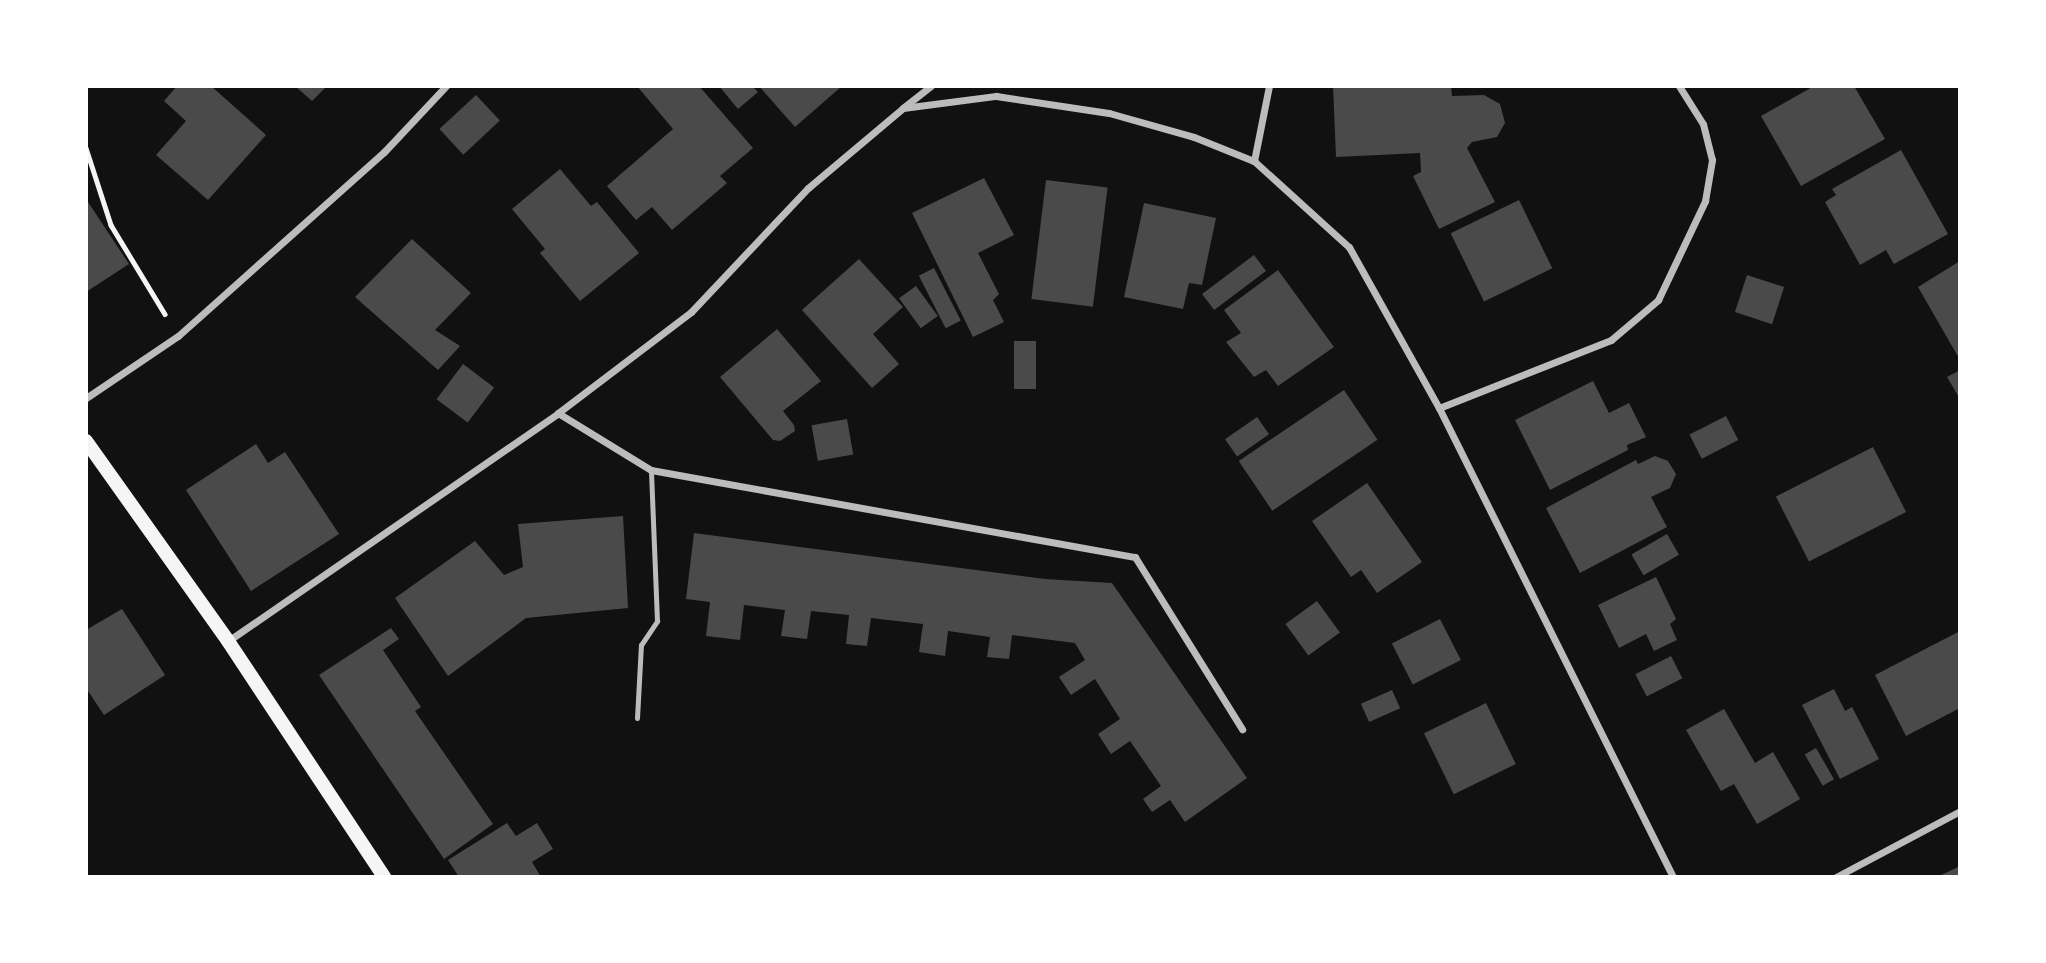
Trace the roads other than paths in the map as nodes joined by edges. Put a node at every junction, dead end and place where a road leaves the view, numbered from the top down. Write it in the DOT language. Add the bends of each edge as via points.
graph roads {
  1 [pos="446,86"];
  2 [pos="931,86"];
  3 [pos="1269,86"];
  4 [pos="1679,86"];
  5 [pos="903,108"];
  6 [pos="1254,161"];
  7 [pos="86,398"];
  8 [pos="1439,408"];
  9 [pos="558,414"];
  10 [pos="86,441"];
  11 [pos="651,470"];
  12 [pos="228,641"];
  13 [pos="637,718"];
  14 [pos="1242,729"];
  15 [pos="1960,811"];
  16 [pos="384,877"];
  17 [pos="1673,877"];
  18 [pos="1836,877"];
  1 -- 7 [label="street" via="384,152 178,335"];
  2 -- 5 [label="street"];
  3 -- 6 [label="street"];
  4 -- 8 [label="street" via="1703,124 1712,160 1705,201 1658,300 1611,340"];
  5 -- 6 [label="street" via="996,96 1109,113 1194,137"];
  5 -- 9 [label="street" via="808,188 691,312"];
  6 -- 8 [label="street" via="1349,247"];
  8 -- 17 [label="street"];
  9 -- 11 [label="street"];
  9 -- 12 [label="street"];
  10 -- 12 [label="main road"];
  11 -- 13 [label="lane" via="657,621 641,645"];
  11 -- 14 [label="street" via="1135,557"];
  12 -- 16 [label="main road"];
  15 -- 18 [label="street"];
}
